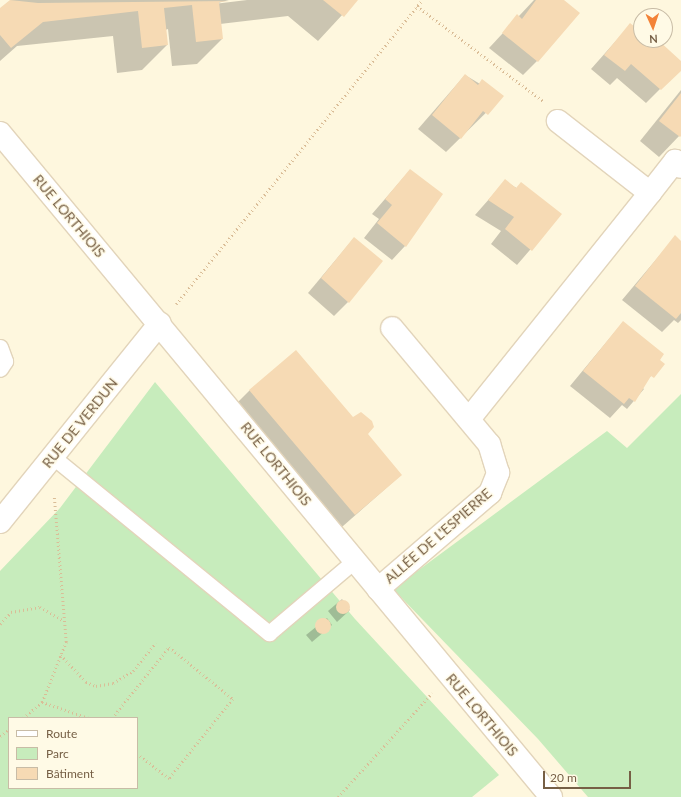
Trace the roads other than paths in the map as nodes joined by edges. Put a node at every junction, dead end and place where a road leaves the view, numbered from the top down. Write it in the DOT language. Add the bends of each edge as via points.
graph roads {
  1 [pos="558,121"];
  2 [pos="0,133"];
  3 [pos="679,161"];
  4 [pos="650,193"];
  5 [pos="160,323"];
  6 [pos="392,328"];
  7 [pos="0,347"];
  8 [pos="0,369"];
  9 [pos="469,419"];
  10 [pos="53,457"];
  11 [pos="0,522"];
  12 [pos="355,560"];
  13 [pos="378,589"];
  14 [pos="551,797"];
  1 -- 4 [label="street"];
  2 -- 5 [label="street, RUE LORTHIOIS"];
  3 -- 4 [label="street"];
  4 -- 9 [label="street"];
  5 -- 10 [label="street, RUE DE VERDUN"];
  5 -- 12 [label="street, RUE LORTHIOIS"];
  6 -- 9 [label="street, ALLÉE DE L'ESPIERRE"];
  7 -- 8 [label="lane" via="5,361"];
  9 -- 13 [label="street, ALLÉE DE L'ESPIERRE" via="494,452 498,473 496,484"];
  10 -- 11 [label="street, RUE DE VERDUN"];
  10 -- 12 [label="lane" via="269,633"];
  12 -- 13 [label="street, RUE LORTHIOIS"];
  13 -- 14 [label="street, RUE LORTHIOIS"];
}
